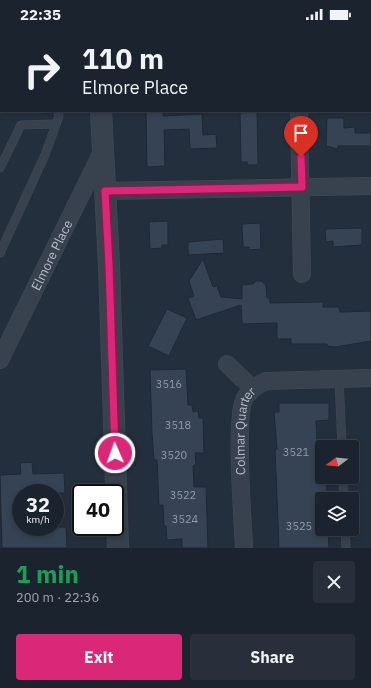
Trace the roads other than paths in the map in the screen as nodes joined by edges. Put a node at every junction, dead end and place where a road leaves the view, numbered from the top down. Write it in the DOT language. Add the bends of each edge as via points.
graph roads {
  1 [pos="58,112"];
  2 [pos="101,112"];
  3 [pos="299,112"];
  4 [pos="56,124"];
  5 [pos="102,150"];
  6 [pos="0,168"];
  7 [pos="371,186"];
  8 [pos="302,187"];
  9 [pos="105,191"];
  10 [pos="0,252"];
  11 [pos="302,274"];
  12 [pos="0,360"];
  13 [pos="227,364"];
  14 [pos="339,378"];
  15 [pos="371,378"];
  16 [pos="253,389"];
  17 [pos="342,440"];
  18 [pos="345,536"];
  19 [pos="118,548"];
  20 [pos="244,548"];
  21 [pos="346,548"];
  1 -- 4 [label="lane"];
  2 -- 5 [label="street"];
  3 -- 8 [label="street"];
  4 -- 6 [label="lane" via="21,125"];
  4 -- 10 [label="lane" via="45,155"];
  5 -- 9 [label="street"];
  5 -- 12 [label="street, Elmore Place"];
  7 -- 8 [label="street"];
  8 -- 9 [label="street"];
  8 -- 11 [label="street"];
  9 -- 19 [label="street" via="110,273"];
  13 -- 16 [label="street"];
  14 -- 15 [label="street, Colmar Quarter"];
  14 -- 16 [label="street, Colmar Quarter" via="266,382"];
  14 -- 17 [label="lane"];
  16 -- 20 [label="street, Colmar Quarter" via="244,399 241,410"];
  18 -- 21 [label="lane"];
}
